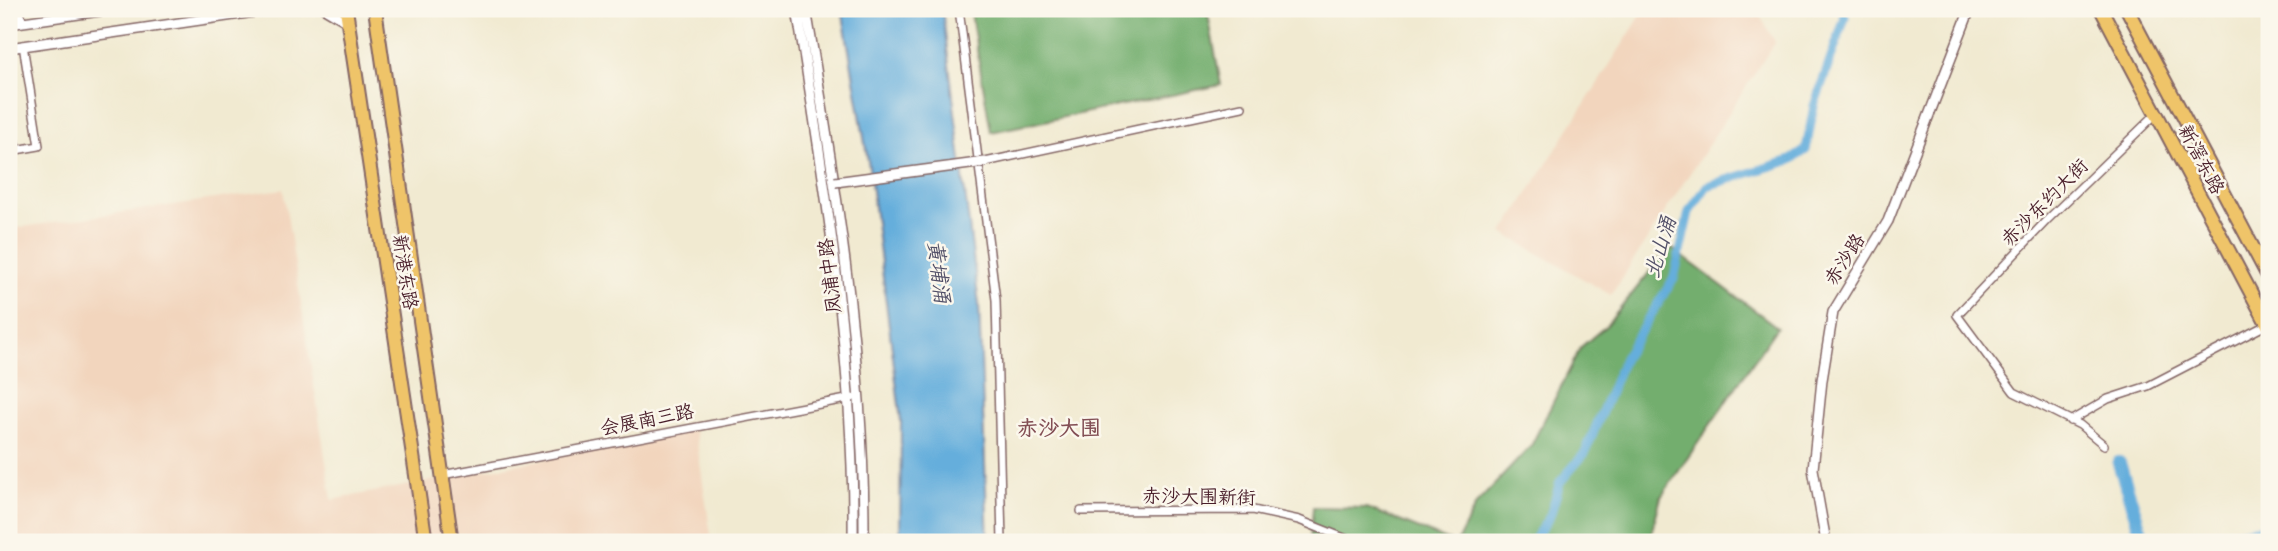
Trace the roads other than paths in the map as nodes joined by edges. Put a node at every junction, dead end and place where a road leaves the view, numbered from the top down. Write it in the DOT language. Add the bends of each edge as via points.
graph roads {
  1 [pos="19,9"];
  2 [pos="114,9"];
  3 [pos="275,9"];
  4 [pos="326,9"];
  5 [pos="797,9"];
  6 [pos="806,9"];
  7 [pos="959,9"];
  8 [pos="1970,9"];
  9 [pos="2101,9"];
  10 [pos="2127,9"];
  11 [pos="377,10"];
  12 [pos="347,15"];
  13 [pos="21,22"];
  14 [pos="9,24"];
  15 [pos="23,45"];
  16 [pos="9,48"];
  17 [pos="1242,107"];
  18 [pos="9,111"];
  19 [pos="2157,113"];
  20 [pos="985,162"];
  21 [pos="835,182"];
  22 [pos="2269,278"];
  23 [pos="2268,326"];
  24 [pos="859,397"];
  25 [pos="848,399"];
  26 [pos="2070,421"];
  27 [pos="2104,445"];
  28 [pos="442,475"];
  29 [pos="1081,510"];
  30 [pos="426,542"];
  31 [pos="452,542"];
  32 [pos="853,542"];
  33 [pos="864,542"];
  34 [pos="1002,542"];
  35 [pos="1354,542"];
  36 [pos="1826,542"];
  1 -- 13 [label="street"];
  2 -- 13 [label="street"];
  3 -- 15 [label="street"];
  4 -- 12 [label="street"];
  5 -- 25 [label="street, 凤浦中路" via="833,242"];
  6 -- 21 [label="street, 凤浦中路"];
  7 -- 34 [label="street" via="996,300"];
  8 -- 36 [label="street, 赤沙路" via="1888,222 1833,312 1813,469"];
  9 -- 19 [label="main road, 新滘东路"];
  10 -- 22 [label="main road, 新滘东路"];
  11 -- 28 [label="main road, 新港东路"];
  12 -- 30 [label="main road, 新港东路"];
  13 -- 14 [label="street"];
  15 -- 16 [label="street"];
  15 -- 18 [label="street" via="38,146 16,150"];
  17 -- 20 [label="street"];
  19 -- 23 [label="main road, 新滘东路"];
  19 -- 26 [label="street, 赤沙东约大街" via="1957,316 2014,392"];
  20 -- 21 [label="street, bridge"];
  21 -- 24 [label="street, 凤浦中路"];
  23 -- 26 [label="street"];
  24 -- 25 [label="street, 会展南三路"];
  24 -- 33 [label="street, 凤浦中路"];
  25 -- 28 [label="street, 会展南三路"];
  25 -- 32 [label="street, 凤浦中路"];
  26 -- 27 [label="street" via="2088,429"];
  28 -- 31 [label="main road, 新港东路"];
  29 -- 35 [label="street, 赤沙大围新街" via="1253,510 1299,520"];
}
